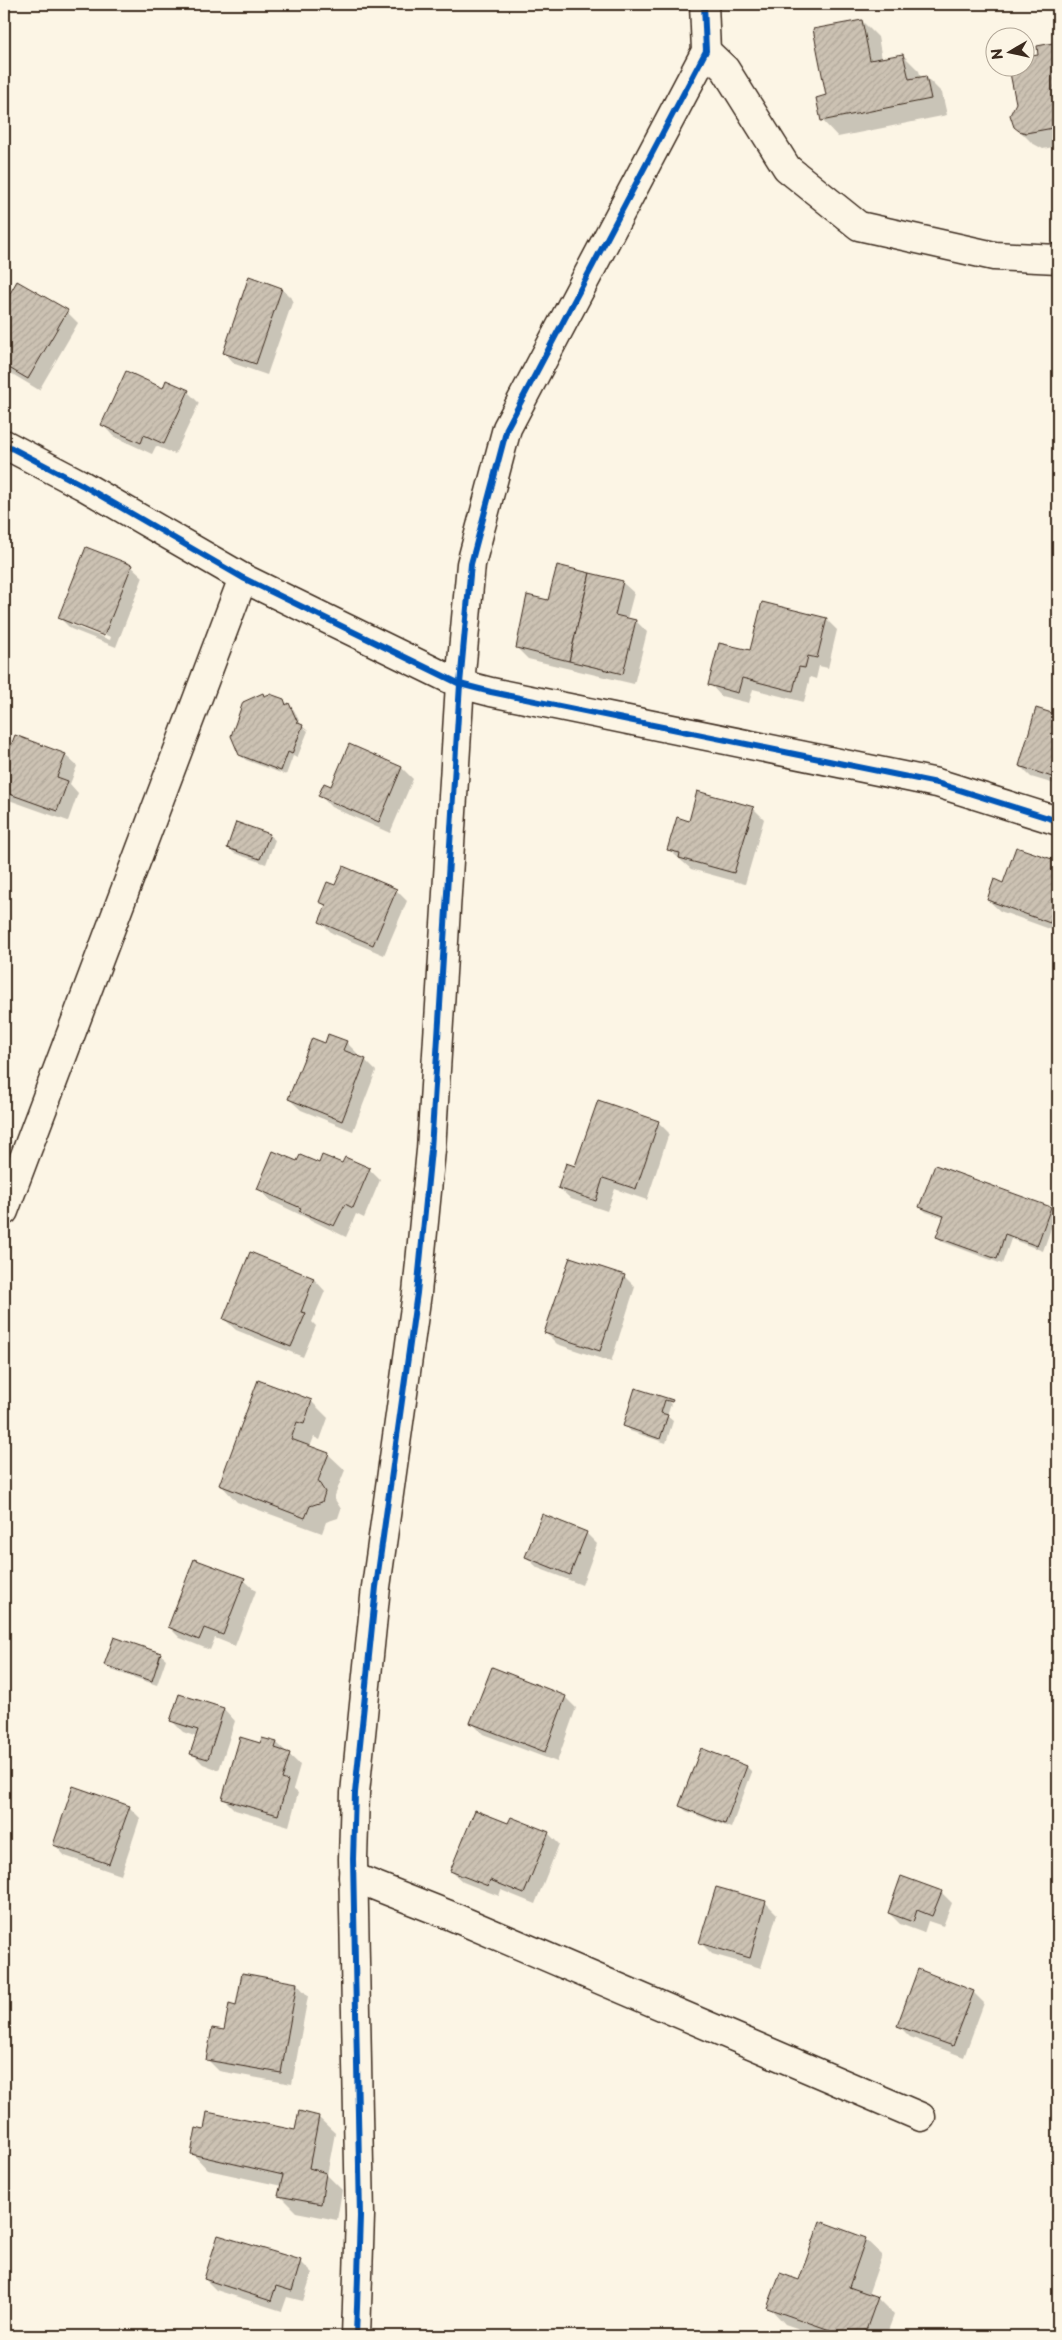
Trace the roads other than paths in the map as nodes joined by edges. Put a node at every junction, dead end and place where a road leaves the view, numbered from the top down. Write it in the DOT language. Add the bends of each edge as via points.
graph roads {
  1 [pos="704,4"];
  2 [pos="706,51"];
  3 [pos="1058,259"];
  4 [pos="4,444"];
  5 [pos="243,578"];
  6 [pos="460,684"];
  7 [pos="1058,821"];
  8 [pos="4,1211"];
  9 [pos="353,1877"];
  10 [pos="920,2117"];
  11 [pos="356,2336"];
  1 -- 2 [label="street"];
  2 -- 3 [label="street" via="725,68 787,168 859,226 994,256"];
  2 -- 6 [label="street" via="508,428 471,564"];
  4 -- 5 [label="street"];
  5 -- 6 [label="street"];
  5 -- 8 [label="street"];
  6 -- 7 [label="street" via="937,783"];
  6 -- 9 [label="street" via="430,1150 417,1293 365,1686 355,1793"];
  9 -- 10 [label="street"];
  9 -- 11 [label="street" via="360,2216"];
}
